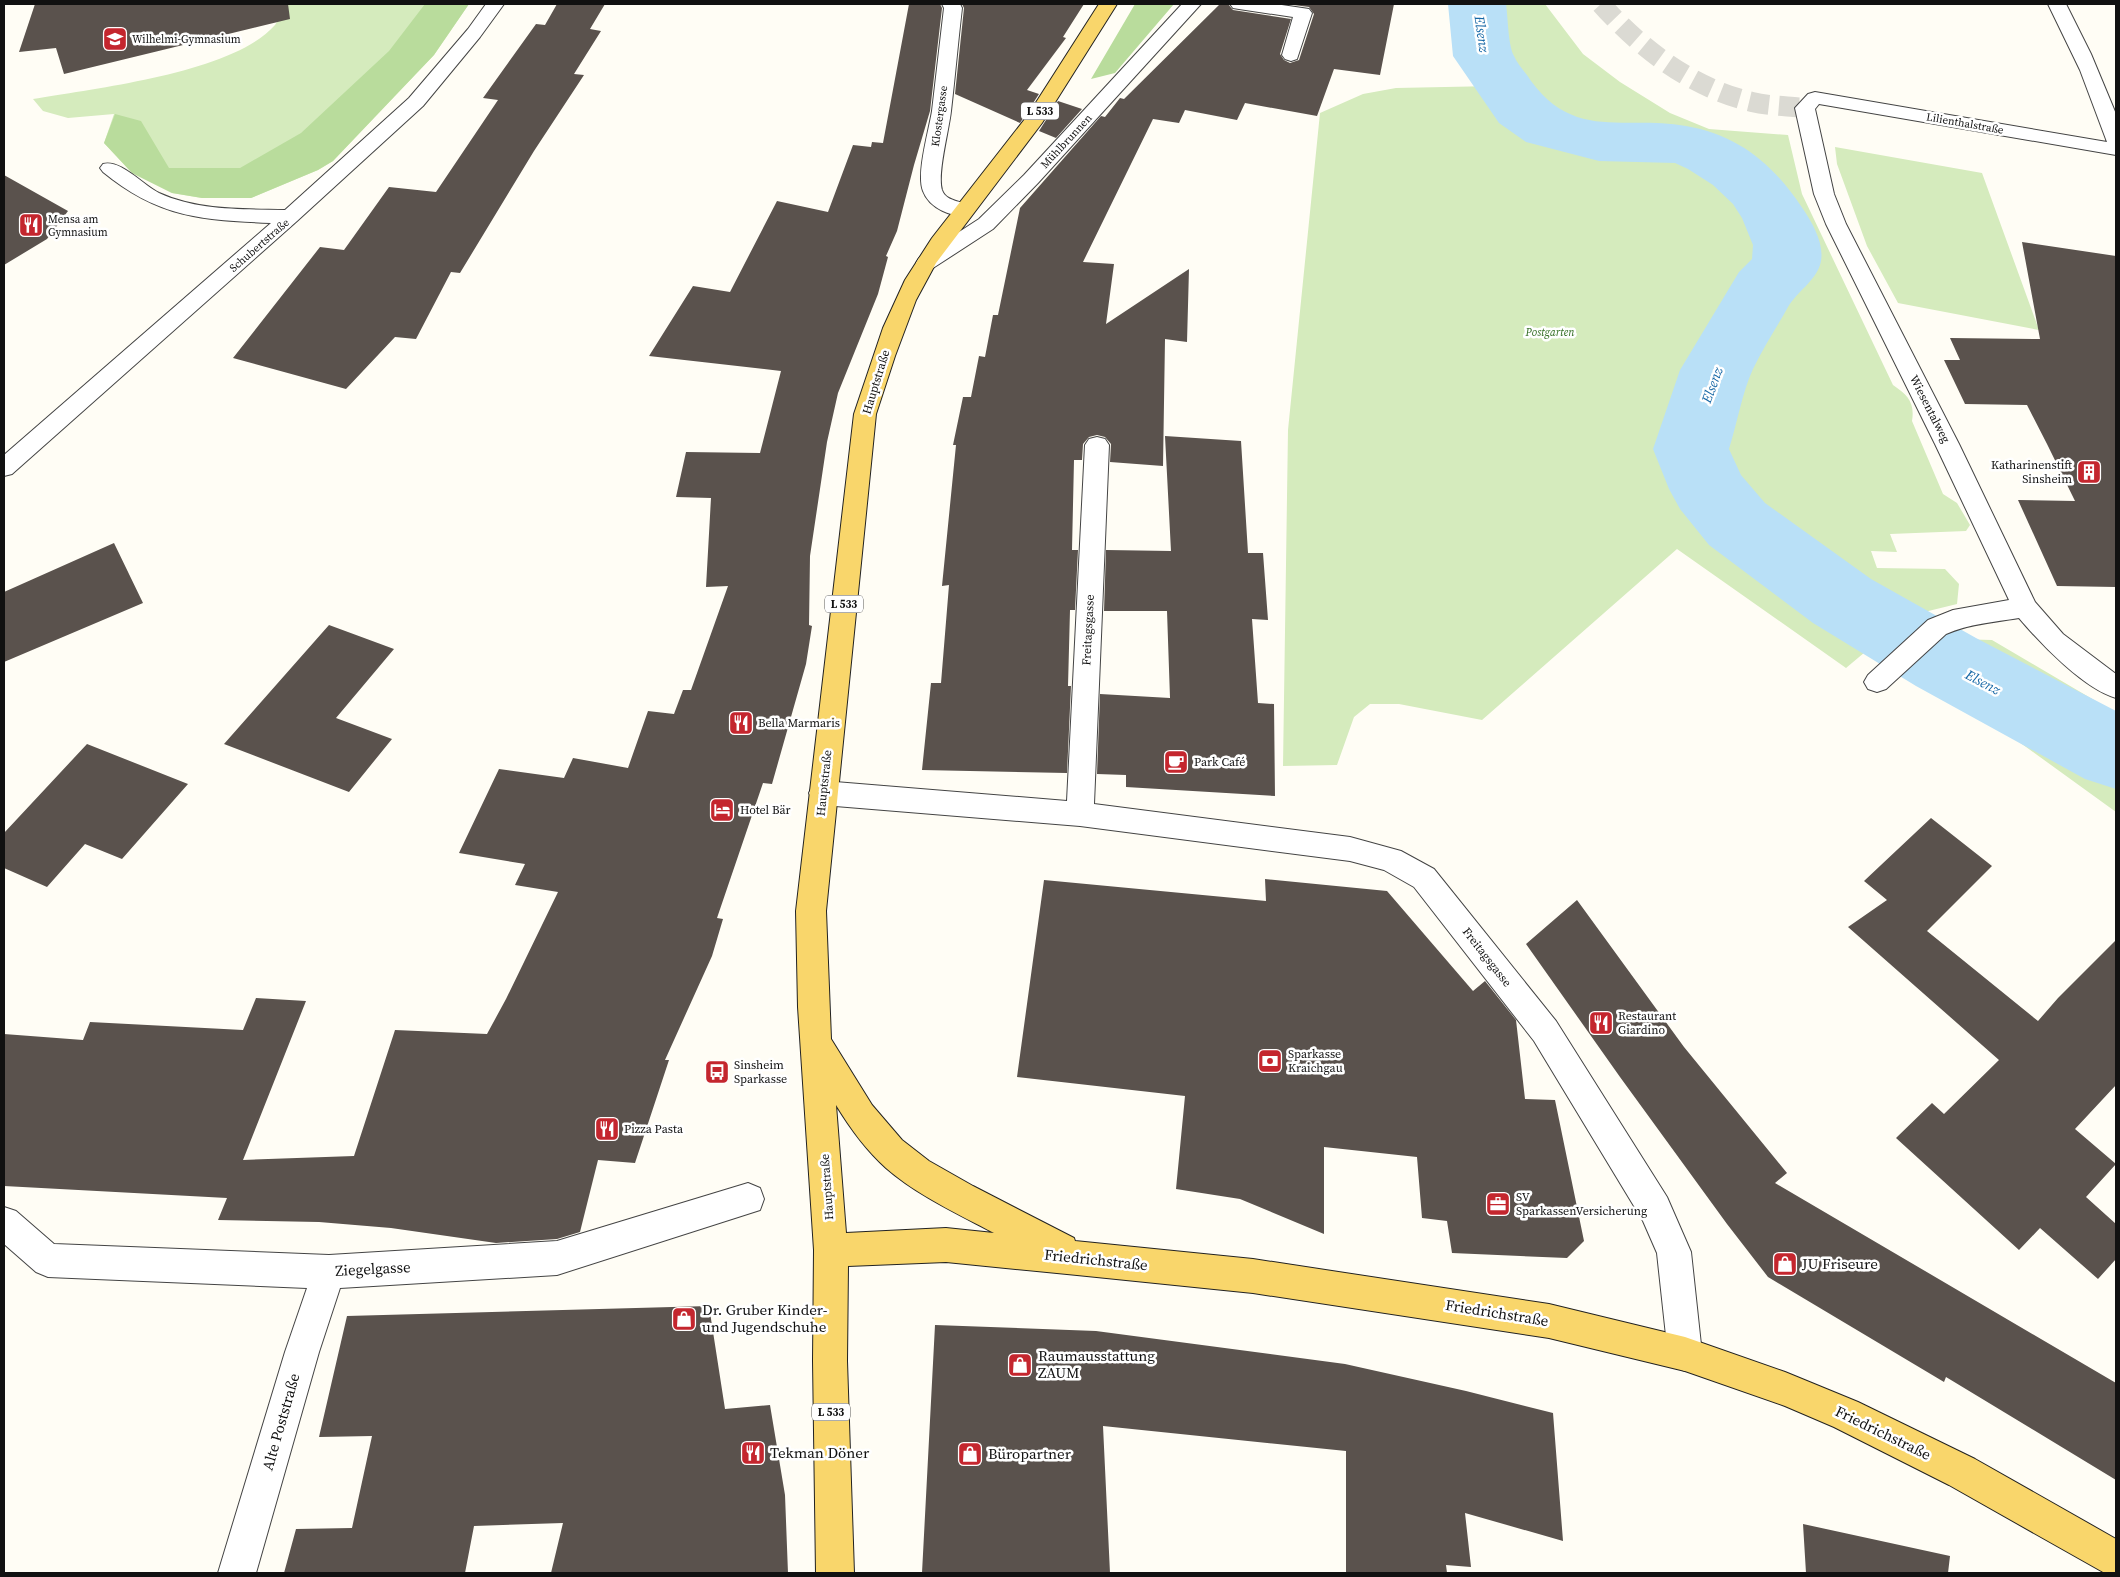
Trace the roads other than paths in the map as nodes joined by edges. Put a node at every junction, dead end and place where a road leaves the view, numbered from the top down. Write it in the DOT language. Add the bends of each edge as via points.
graph roads {
  1 [pos="495,4"];
  2 [pos="951,4"];
  3 [pos="1108,4"];
  4 [pos="1192,4"];
  5 [pos="1239,4"];
  6 [pos="2057,4"];
  7 [pos="1292,55"];
  8 [pos="1815,98"];
  9 [pos="2116,140"];
  10 [pos="2116,149"];
  11 [pos="110,168"];
  12 [pos="963,210"];
  13 [pos="290,217"];
  14 [pos="926,263"];
  15 [pos="1097,445"];
  16 [pos="4,468"];
  17 [pos="2025,608"];
  18 [pos="1877,682"];
  19 [pos="2116,688"];
  20 [pos="823,793"];
  21 [pos="1080,814"];
  22 [pos="816,1039"];
  23 [pos="748,1199"];
  24 [pos="4,1223"];
  25 [pos="831,1250"];
  26 [pos="1077,1258"];
  27 [pos="329,1272"];
  28 [pos="1685,1354"];
  29 [pos="2116,1559"];
  30 [pos="237,1573"];
  31 [pos="835,1573"];
  1 -- 13 [label="street, Schubertstraße" via="416,102"];
  2 -- 12 [label="street, Klostergasse" via="941,113 932,163 932,190 940,202"];
  3 -- 12 [label="main road, Hauptstraße / L 533" via="1035,119"];
  4 -- 14 [label="street, Mühlbrunnen" via="986,224"];
  5 -- 7 [label="street" via="1303,13"];
  6 -- 9 [label="street" via="2099,92"];
  8 -- 10 [label="street, Lilienthalstraße"];
  8 -- 17 [label="street, Wiesentalweg" via="1805,108 1824,194 1836,224"];
  11 -- 13 [label="street" via="162,202 209,212"];
  12 -- 14 [label="main road, Hauptstraße / L 533"];
  13 -- 16 [label="street, Schubertstraße"];
  14 -- 20 [label="main road, Hauptstraße / L 533" via="905,300 865,414"];
  15 -- 21 [label="street, Freitagsgasse"];
  17 -- 18 [label="street" via="1953,620 1936,627"];
  17 -- 19 [label="street, Wiesentalweg" via="2054,641"];
  20 -- 21 [label="street, Freitagsgasse"];
  20 -- 22 [label="main road, Hauptstraße / L 533" via="811,911"];
  21 -- 28 [label="street, Freitagsgasse" via="1350,849 1391,860 1424,878 1545,1031 1655,1209 1674,1252"];
  22 -- 25 [label="main road, Hauptstraße / L 533"];
  22 -- 26 [label="main road" via="838,1082 863,1119 892,1152 958,1196"];
  23 -- 27 [label="street, Ziegelgasse" via="557,1258"];
  24 -- 27 [label="street, Ziegelgasse" via="48,1260"];
  25 -- 26 [label="main road, Friedrichstraße" via="946,1245"];
  25 -- 31 [label="main road, Hauptstraße / L 533"];
  26 -- 28 [label="main road, Friedrichstraße" via="1253,1276 1549,1320"];
  27 -- 30 [label="street, Alte Poststraße" via="296,1369"];
  28 -- 29 [label="main road, Friedrichstraße" via="1846,1414 1962,1472"];
}
